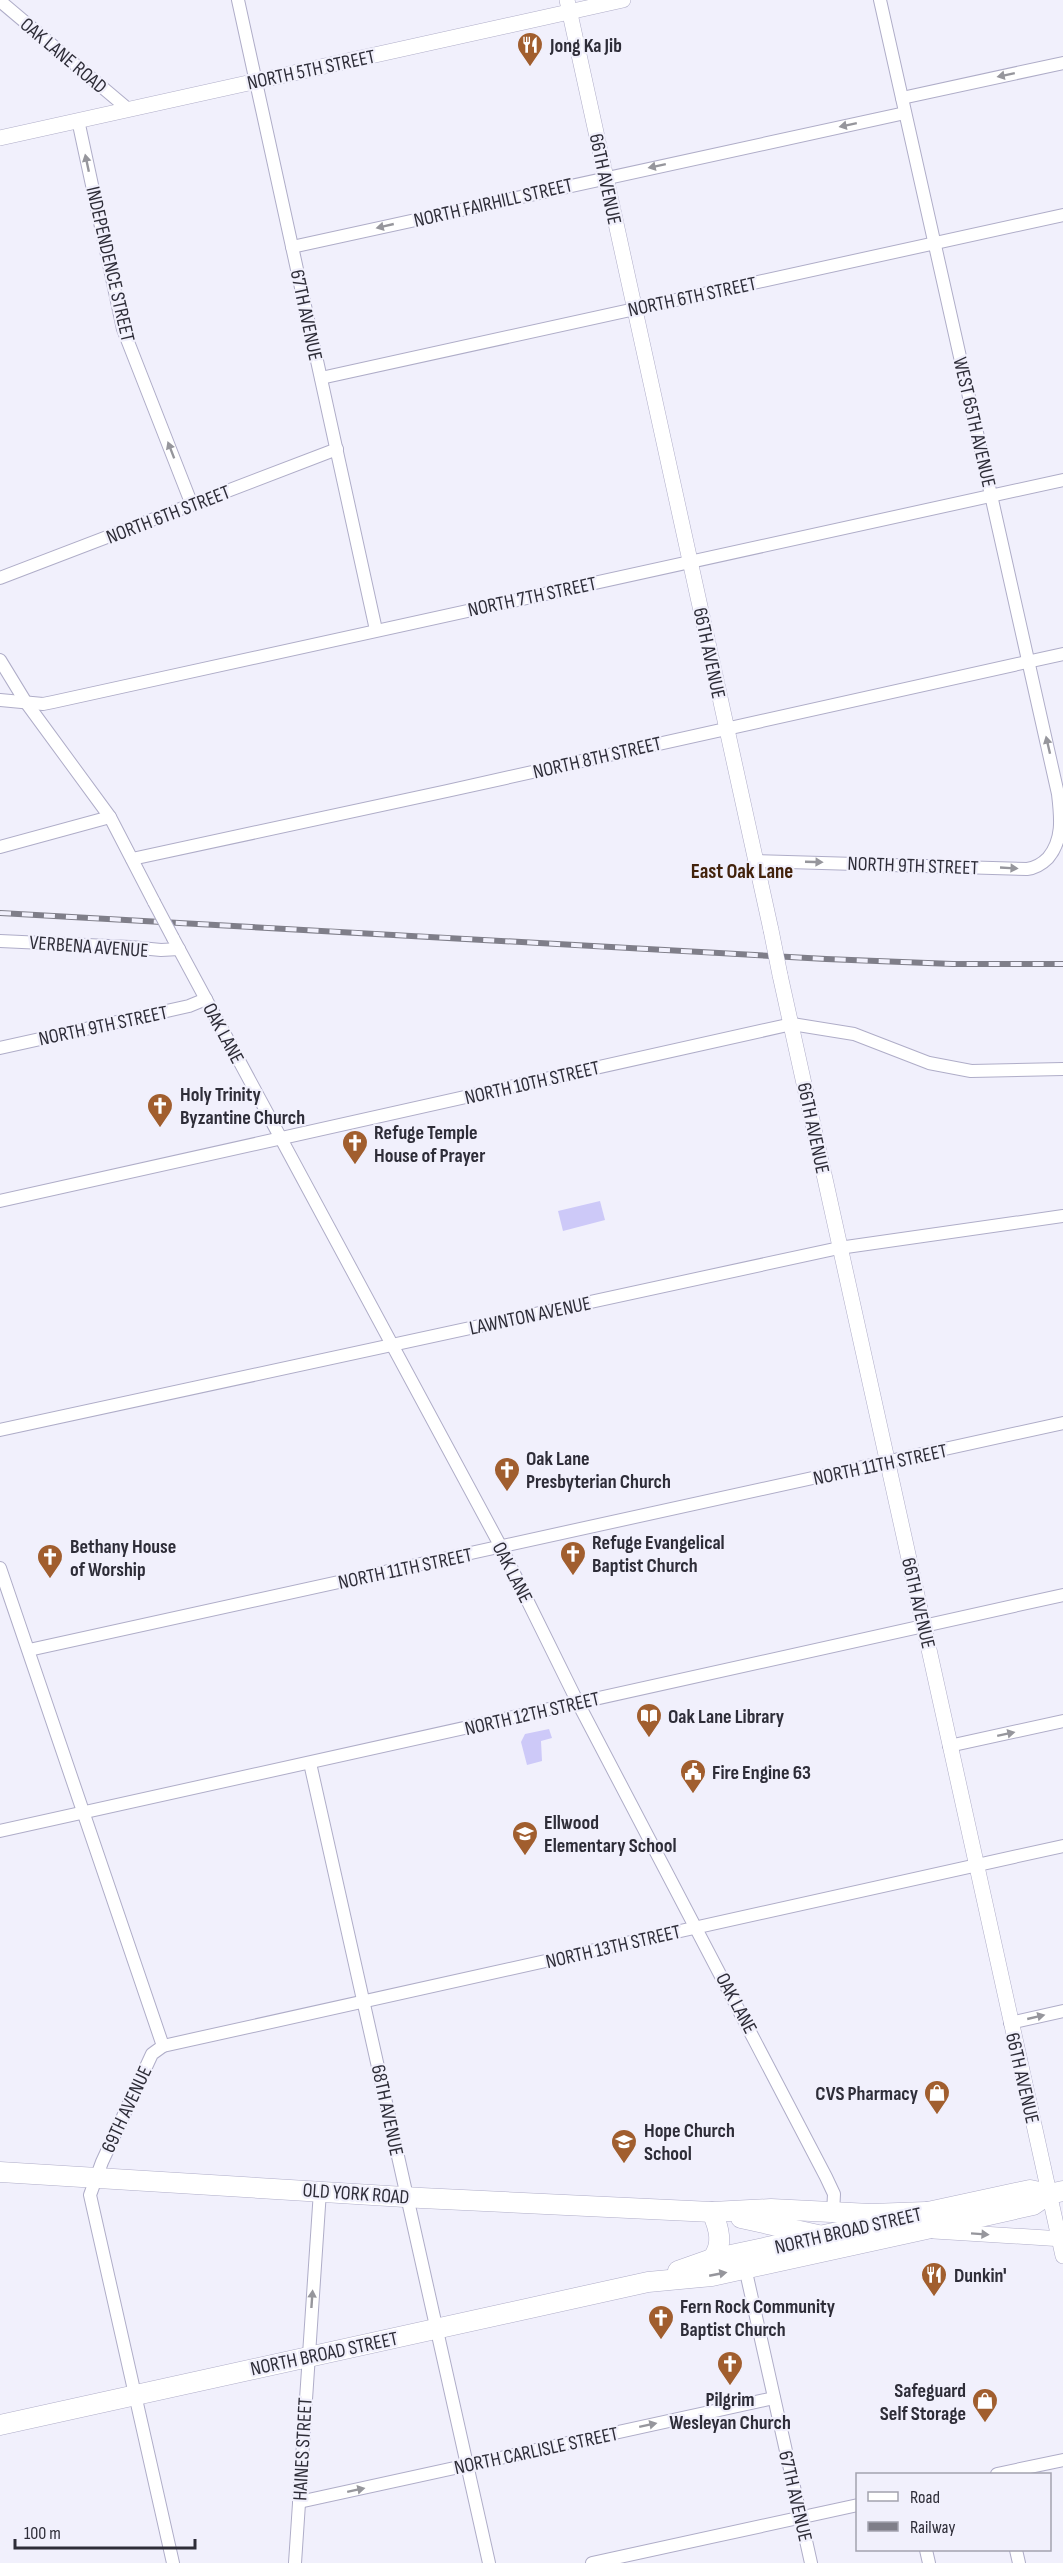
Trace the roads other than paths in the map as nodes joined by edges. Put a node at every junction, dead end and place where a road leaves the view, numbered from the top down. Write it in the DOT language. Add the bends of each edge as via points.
graph roads {
  1 [pos="0,0"];
  2 [pos="238,0"];
  3 [pos="623,0"];
  4 [pos="880,0"];
  5 [pos="569,6"];
  6 [pos="1063,63"];
  7 [pos="256,81"];
  8 [pos="902,98"];
  9 [pos="128,110"];
  10 [pos="905,113"];
  11 [pos="78,120"];
  12 [pos="0,138"];
  13 [pos="606,177"];
  14 [pos="1063,215"];
  15 [pos="934,244"];
  16 [pos="292,247"];
  17 [pos="635,309"];
  18 [pos="321,378"];
  19 [pos="337,449"];
  20 [pos="1063,480"];
  21 [pos="992,496"];
  22 [pos="192,505"];
  23 [pos="690,562"];
  24 [pos="0,578"];
  25 [pos="376,630"];
  26 [pos="1063,654"];
  27 [pos="0,660"];
  28 [pos="1028,660"];
  29 [pos="0,700"];
  30 [pos="25,701"];
  31 [pos="727,728"];
  32 [pos="110,817"];
  33 [pos="1060,844"];
  34 [pos="0,847"];
  35 [pos="132,859"];
  36 [pos="756,861"];
  37 [pos="0,940"];
  38 [pos="176,944"];
  39 [pos="206,999"];
  40 [pos="792,1024"];
  41 [pos="0,1048"];
  42 [pos="1063,1069"];
  43 [pos="280,1139"];
  44 [pos="0,1201"];
  45 [pos="1063,1216"];
  46 [pos="839,1248"];
  47 [pos="392,1345"];
  48 [pos="1063,1423"];
  49 [pos="0,1430"];
  50 [pos="887,1462"];
  51 [pos="501,1547"];
  52 [pos="0,1568"];
  53 [pos="1063,1595"];
  54 [pos="924,1625"];
  55 [pos="29,1650"];
  56 [pos="578,1703"];
  57 [pos="1063,1721"];
  58 [pos="949,1746"];
  59 [pos="310,1763"];
  60 [pos="83,1813"];
  61 [pos="0,1831"];
  62 [pos="1063,1846"];
  63 [pos="976,1865"];
  64 [pos="696,1927"];
  65 [pos="365,2002"];
  66 [pos="1063,2011"];
  67 [pos="1010,2023"];
  68 [pos="163,2046"];
  69 [pos="0,2172"];
  70 [pos="96,2178"];
  71 [pos="320,2191"];
  72 [pos="1056,2192"];
  73 [pos="407,2197"];
  74 [pos="712,2212"];
  75 [pos="833,2213"];
  76 [pos="924,2221"];
  77 [pos="822,2236"];
  78 [pos="1061,2239"];
  79 [pos="848,2245"];
  80 [pos="1063,2256"];
  81 [pos="712,2259"];
  82 [pos="743,2261"];
  83 [pos="648,2282"];
  84 [pos="437,2328"];
  85 [pos="308,2357"];
  86 [pos="135,2396"];
  87 [pos="774,2398"];
  88 [pos="0,2425"];
  89 [pos="1063,2460"];
  90 [pos="468,2465"];
  91 [pos="1004,2473"];
  92 [pos="299,2502"];
  93 [pos="856,2505"];
  94 [pos="801,2517"];
  95 [pos="173,2563"];
  96 [pos="295,2563"];
  97 [pos="489,2563"];
  98 [pos="592,2563"];
  99 [pos="811,2563"];
  1 -- 9 [label="street, OAK LANE ROAD"];
  2 -- 7 [label="street, 67TH AVENUE"];
  3 -- 5 [label="street, NORTH 5TH STREET"];
  4 -- 8 [label="street, WEST 65TH AVENUE"];
  5 -- 7 [label="street, NORTH 5TH STREET"];
  5 -- 13 [label="street, 66TH AVENUE"];
  6 -- 8 [label="street, one-way"];
  7 -- 9 [label="street, NORTH 5TH STREET"];
  7 -- 16 [label="street, 67TH AVENUE"];
  8 -- 10 [label="street, WEST 65TH AVENUE"];
  9 -- 11 [label="street, NORTH 5TH STREET"];
  10 -- 13 [label="street, NORTH FAIRHILL STREET, one-way"];
  10 -- 15 [label="street, WEST 65TH AVENUE"];
  11 -- 12 [label="street, NORTH 5TH STREET"];
  22 -- 11 [label="street, INDEPENDENCE STREET, one-way" via="123,329"];
  13 -- 16 [label="street, NORTH FAIRHILL STREET, one-way"];
  13 -- 17 [label="street, 66TH AVENUE"];
  14 -- 15 [label="street, NORTH 6TH STREET"];
  15 -- 17 [label="street, NORTH 6TH STREET"];
  15 -- 21 [label="street, WEST 65TH AVENUE"];
  16 -- 18 [label="street, 67TH AVENUE"];
  17 -- 18 [label="street, NORTH 6TH STREET"];
  17 -- 23 [label="street, 66TH AVENUE"];
  18 -- 19 [label="street, 67TH AVENUE"];
  19 -- 22 [label="street, NORTH 6TH STREET"];
  19 -- 25 [label="street, 67TH AVENUE"];
  20 -- 21 [label="street, NORTH 7TH STREET"];
  21 -- 23 [label="street, NORTH 7TH STREET"];
  21 -- 28 [label="street, WEST 65TH AVENUE"];
  22 -- 24 [label="street, NORTH 6TH STREET"];
  23 -- 25 [label="street, NORTH 7TH STREET"];
  23 -- 31 [label="street, 66TH AVENUE"];
  25 -- 30 [label="street, NORTH 7TH STREET" via="53,702"];
  26 -- 28 [label="street, NORTH 8TH STREET"];
  27 -- 30 [label="street"];
  28 -- 31 [label="street, NORTH 8TH STREET"];
  33 -- 28 [label="street, WEST 65TH AVENUE, one-way" via="1058,794"];
  29 -- 30 [label="street, NORTH 7TH STREET"];
  30 -- 32 [label="street"];
  31 -- 35 [label="street, NORTH 8TH STREET"];
  31 -- 36 [label="street, 66TH AVENUE"];
  32 -- 34 [label="street"];
  32 -- 35 [label="street"];
  36 -- 33 [label="street, NORTH 9TH STREET, one-way" via="1027,869 1046,860"];
  35 -- 38 [label="street, OAK LANE, bridge"];
  36 -- 40 [label="street, 66TH AVENUE, bridge"];
  37 -- 38 [label="street, VERBENA AVENUE" via="161,950"];
  38 -- 39 [label="street, OAK LANE"];
  39 -- 41 [label="street, NORTH 9TH STREET"];
  39 -- 43 [label="street, OAK LANE"];
  40 -- 42 [label="street, NORTH 10TH STREET" via="854,1034 928,1063 971,1071"];
  40 -- 43 [label="street, NORTH 10TH STREET"];
  40 -- 46 [label="street, 66TH AVENUE"];
  43 -- 44 [label="street, NORTH 10TH STREET"];
  43 -- 47 [label="street, OAK LANE"];
  45 -- 46 [label="street, LAWNTON AVENUE"];
  46 -- 47 [label="street, LAWNTON AVENUE"];
  46 -- 50 [label="street, 66TH AVENUE"];
  47 -- 49 [label="street, LAWNTON AVENUE"];
  47 -- 51 [label="street, OAK LANE"];
  48 -- 50 [label="street, NORTH 11TH STREET"];
  50 -- 51 [label="street, NORTH 11TH STREET"];
  50 -- 54 [label="street, 66TH AVENUE"];
  51 -- 55 [label="street, NORTH 11TH STREET"];
  51 -- 56 [label="street, OAK LANE"];
  52 -- 55 [label="street, 69TH AVENUE"];
  53 -- 54 [label="street, NORTH 12TH STREET"];
  54 -- 56 [label="street, NORTH 12TH STREET"];
  54 -- 58 [label="street, 66TH AVENUE"];
  55 -- 60 [label="street, 69TH AVENUE"];
  56 -- 59 [label="street, NORTH 12TH STREET"];
  56 -- 64 [label="street, OAK LANE"];
  58 -- 57 [label="street, one-way"];
  58 -- 63 [label="street, 66TH AVENUE"];
  59 -- 60 [label="street, NORTH 12TH STREET"];
  59 -- 65 [label="street, 68TH AVENUE"];
  60 -- 61 [label="street, NORTH 12TH STREET"];
  60 -- 68 [label="street, 69TH AVENUE"];
  62 -- 63 [label="street, NORTH 13TH STREET"];
  63 -- 64 [label="street, NORTH 13TH STREET"];
  63 -- 67 [label="street, 66TH AVENUE"];
  64 -- 65 [label="street, NORTH 13TH STREET"];
  64 -- 75 [label="street, OAK LANE" via="826,2177 834,2194"];
  65 -- 68 [label="street, NORTH 13TH STREET"];
  65 -- 73 [label="street, 68TH AVENUE"];
  67 -- 66 [label="street, one-way"];
  67 -- 72 [label="street, 66TH AVENUE"];
  68 -- 70 [label="street, 69TH AVENUE" via="152,2054"];
  69 -- 70 [label="main road, OLD YORK ROAD"];
  70 -- 71 [label="main road, OLD YORK ROAD"];
  70 -- 86 [label="street, 69TH AVENUE" via="90,2195"];
  71 -- 73 [label="main road, OLD YORK ROAD"];
  85 -- 71 [label="street, HAINES STREET, one-way"];
  72 -- 76 [label="main road, NORTH BROAD STREET" via="1030,2190"];
  72 -- 78 [label="street, 66TH AVENUE"];
  73 -- 74 [label="main road, OLD YORK ROAD"];
  73 -- 84 [label="street, 68TH AVENUE"];
  74 -- 75 [label="main road, OLD YORK ROAD" via="771,2209"];
  74 -- 77 [label="main road, OLD YORK ROAD"];
  74 -- 81 [label="main road" via="720,2240"];
  75 -- 76 [label="main road, OLD YORK ROAD" via="883,2214"];
  76 -- 77 [label="main road, NORTH BROAD STREET"];
  76 -- 78 [label="street, OLD YORK ROAD, one-way"];
  76 -- 79 [label="main road, NORTH BROAD STREET"];
  77 -- 79 [label="main road, OLD YORK ROAD"];
  77 -- 82 [label="main road, NORTH BROAD STREET"];
  78 -- 80 [label="street, 66TH AVENUE"];
  79 -- 82 [label="main road, NORTH BROAD STREET"];
  81 -- 82 [label="main road, NORTH BROAD STREET"];
  81 -- 83 [label="main road, NORTH BROAD STREET"];
  83 -- 82 [label="main road, NORTH BROAD STREET, one-way" via="712,2276"];
  82 -- 87 [label="street, 67TH AVENUE"];
  83 -- 84 [label="main road, NORTH BROAD STREET"];
  84 -- 85 [label="main road, NORTH BROAD STREET"];
  84 -- 90 [label="street, 68TH AVENUE"];
  85 -- 86 [label="main road, NORTH BROAD STREET"];
  85 -- 92 [label="street, HAINES STREET"];
  86 -- 88 [label="main road, NORTH BROAD STREET"];
  86 -- 95 [label="street, 69TH AVENUE"];
  90 -- 87 [label="street, NORTH CARLISLE STREET, one-way"];
  87 -- 94 [label="street, 67TH AVENUE"];
  89 -- 91 [label="street"];
  92 -- 90 [label="street, NORTH CARLISLE STREET, one-way"];
  90 -- 97 [label="street, 68TH AVENUE"];
  92 -- 96 [label="street, HAINES STREET"];
  93 -- 94 [label="street"];
  94 -- 98 [label="street"];
  94 -- 99 [label="street, 67TH AVENUE"];
}
